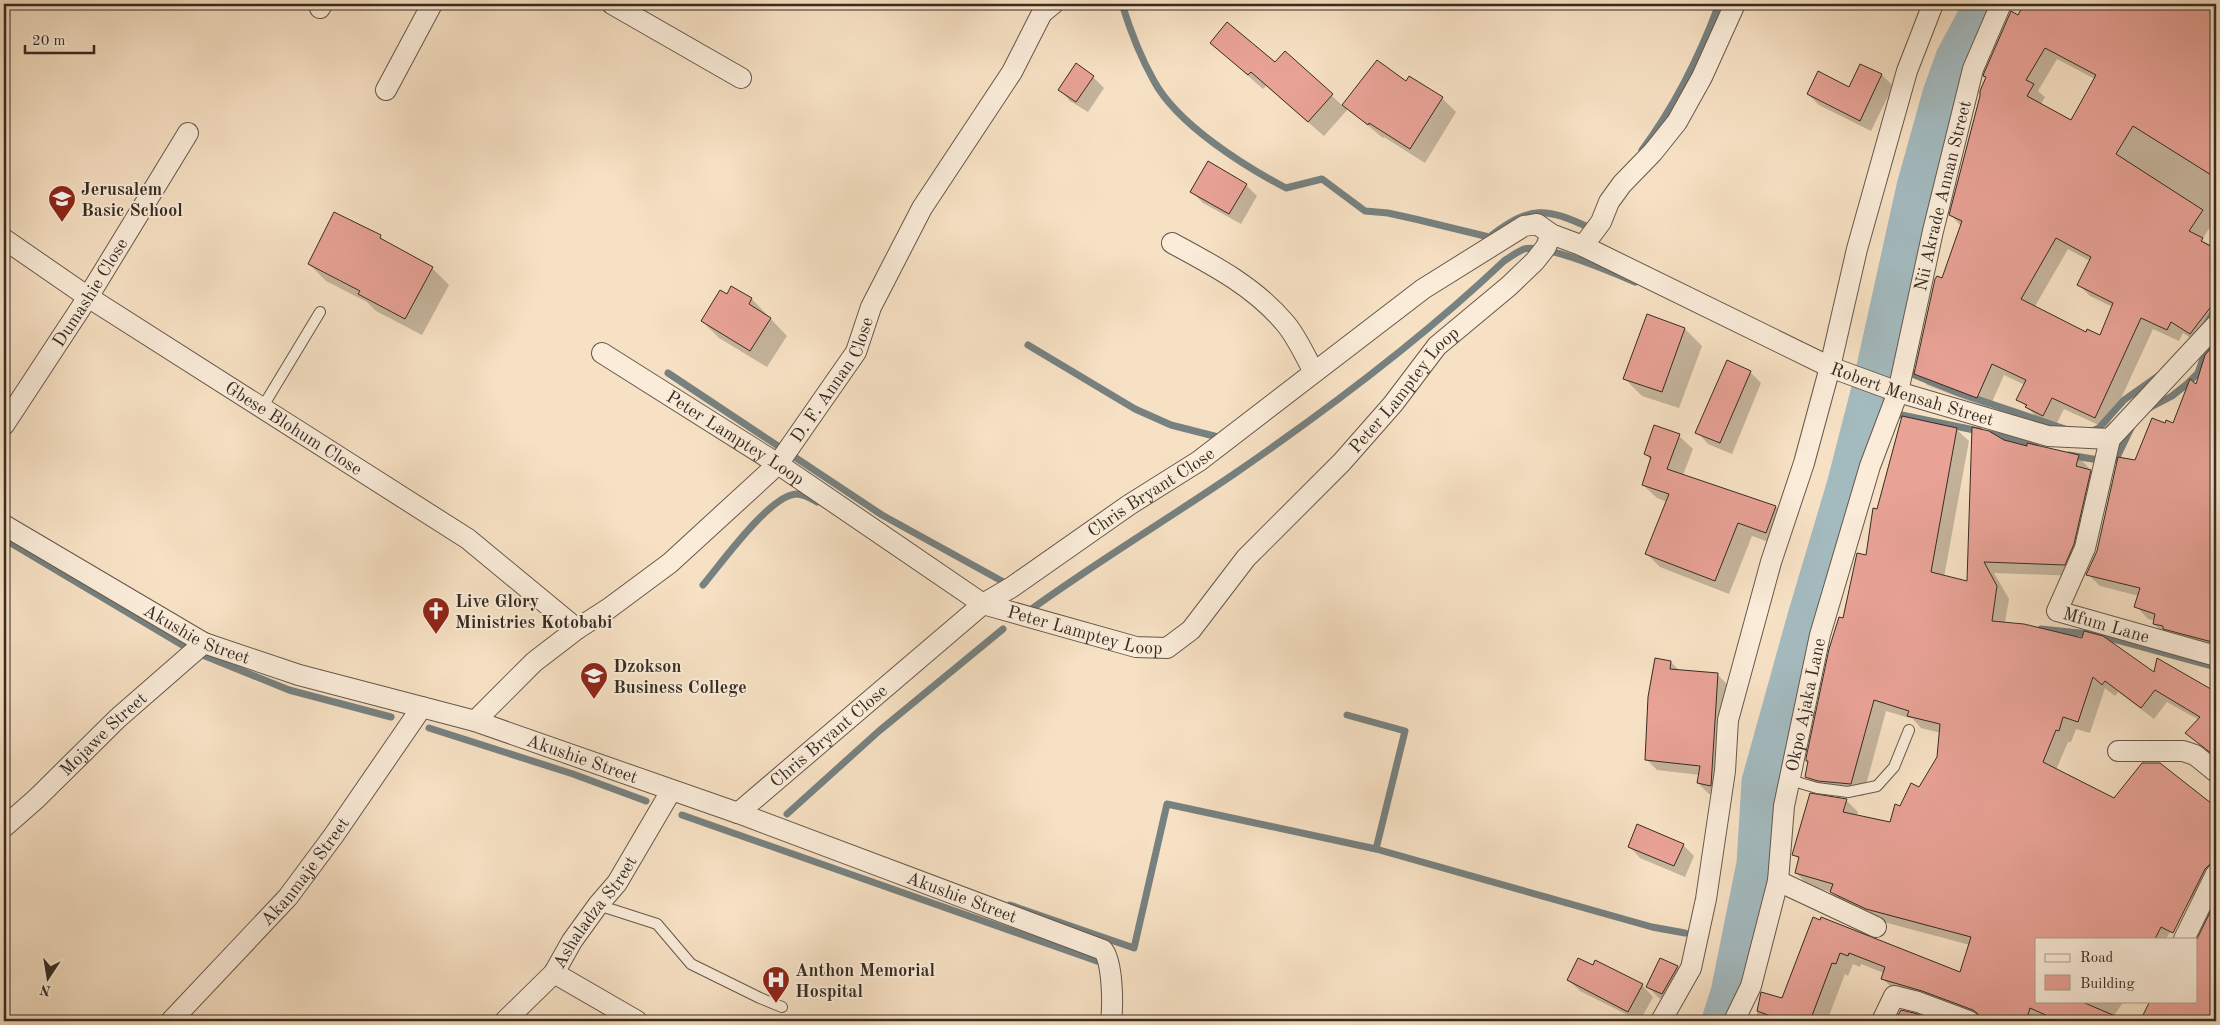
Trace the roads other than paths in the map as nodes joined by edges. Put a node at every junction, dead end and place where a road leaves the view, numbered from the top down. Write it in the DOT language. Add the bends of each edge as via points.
graph roads {
  1 [pos="432,4"];
  2 [pos="612,4"];
  3 [pos="1052,4"];
  4 [pos="1735,4"];
  5 [pos="1933,4"];
  6 [pos="2000,4"];
  7 [pos="741,78"];
  8 [pos="386,90"];
  9 [pos="188,133"];
  10 [pos="1552,234"];
  11 [pos="4,239"];
  12 [pos="1172,244"];
  13 [pos="1583,246"];
  14 [pos="88,297"];
  15 [pos="320,312"];
  16 [pos="2216,325"];
  17 [pos="602,353"];
  18 [pos="1830,367"];
  19 [pos="1314,372"];
  20 [pos="1898,392"];
  21 [pos="262,408"];
  22 [pos="4,425"];
  23 [pos="2110,439"];
  24 [pos="778,464"];
  25 [pos="4,525"];
  26 [pos="983,604"];
  27 [pos="577,629"];
  28 [pos="204,643"];
  29 [pos="2216,656"];
  30 [pos="422,707"];
  31 [pos="475,721"];
  32 [pos="1909,730"];
  33 [pos="2118,751"];
  34 [pos="2216,772"];
  35 [pos="1790,780"];
  36 [pos="671,791"];
  37 [pos="738,813"];
  38 [pos="4,827"];
  39 [pos="2216,874"];
  40 [pos="1778,881"];
  41 [pos="598,905"];
  42 [pos="1876,927"];
  43 [pos="2184,938"];
  44 [pos="554,973"];
  45 [pos="782,1007"];
  46 [pos="171,1021"];
  47 [pos="505,1021"];
  48 [pos="637,1021"];
  49 [pos="1111,1021"];
  50 [pos="1661,1021"];
  51 [pos="1734,1021"];
  52 [pos="1882,1021"];
  53 [pos="1969,1021"];
  1 -- 8 [label="street"];
  2 -- 7 [label="street"];
  3 -- 24 [label="street, D. F. Annan Close" via="1042,13 1012,72 922,208 871,307 856,352"];
  4 -- 13 [label="street" via="1702,78 1677,122 1622,184"];
  5 -- 18 [label="street" via="1907,71 1857,249"];
  6 -- 20 [label="street, Nii Akrade Annan Street" via="1973,69"];
  9 -- 14 [label="street, Dumashie Close"];
  10 -- 13 [label="street, Chris Bryant Close"];
  10 -- 19 [label="street, Chris Bryant Close" via="1537,224 1524,226 1423,289"];
  10 -- 26 [label="street, Peter Lamptey Loop" via="1535,261 1437,346 1393,404 1342,462 1246,558 1191,630 1167,648 1126,645"];
  11 -- 14 [label="street, Gbese Blohum Close"];
  12 -- 19 [label="street" via="1221,270 1253,293 1285,323"];
  13 -- 18 [label="street, Robert Mensah Street"];
  14 -- 21 [label="street, Gbese Blohum Close"];
  14 -- 22 [label="street, Dumashie Close"];
  15 -- 21 [label="lane"];
  16 -- 23 [label="street"];
  17 -- 24 [label="street, Peter Lamptey Loop"];
  18 -- 20 [label="street, Robert Mensah Street"];
  18 -- 50 [label="street" via="1804,464 1771,562 1728,720 1725,771 1708,889 1690,968"];
  19 -- 26 [label="street, Chris Bryant Close" via="1199,461"];
  20 -- 23 [label="street, Robert Mensah Street" via="2048,436"];
  20 -- 35 [label="street, Okpo Ajaka Lane" via="1870,466 1820,634"];
  21 -- 27 [label="street, Gbese Blohum Close" via="468,539"];
  23 -- 29 [label="street, Mfum Lane" via="2086,548 2057,612"];
  24 -- 26 [label="street, Peter Lamptey Loop"];
  24 -- 27 [label="street, D. F. Annan Close" via="670,563"];
  25 -- 28 [label="street, Akushie Street"];
  26 -- 37 [label="street, Chris Bryant Close"];
  27 -- 31 [label="street, D. F. Annan Close" via="534,662"];
  28 -- 30 [label="street, Akushie Street" via="299,675"];
  28 -- 38 [label="street, Mojawe Street" via="118,718"];
  30 -- 31 [label="street, Akushie Street"];
  30 -- 46 [label="street, Akanmaje Street" via="288,897"];
  31 -- 36 [label="street, Akushie Street"];
  32 -- 35 [label="lane" via="1894,767 1877,786 1848,792"];
  33 -- 34 [label="street" via="2183,751 2195,755"];
  35 -- 40 [label="street, Okpo Ajaka Lane" via="1784,806"];
  36 -- 37 [label="street, Akushie Street"];
  36 -- 41 [label="street, Ashaladza Street" via="617,883"];
  37 -- 49 [label="street, Akushie Street" via="1103,950 1107,956"];
  39 -- 43 [label="street"];
  40 -- 42 [label="street"];
  40 -- 51 [label="street, Okpo Ajaka Lane" via="1751,986"];
  41 -- 44 [label="street, Ashaladza Street"];
  41 -- 45 [label="lane" via="657,924 691,964"];
  44 -- 47 [label="street, Ashaladza Street"];
  44 -- 48 [label="street"];
  52 -- 53 [label="street" via="1894,996"];
}
